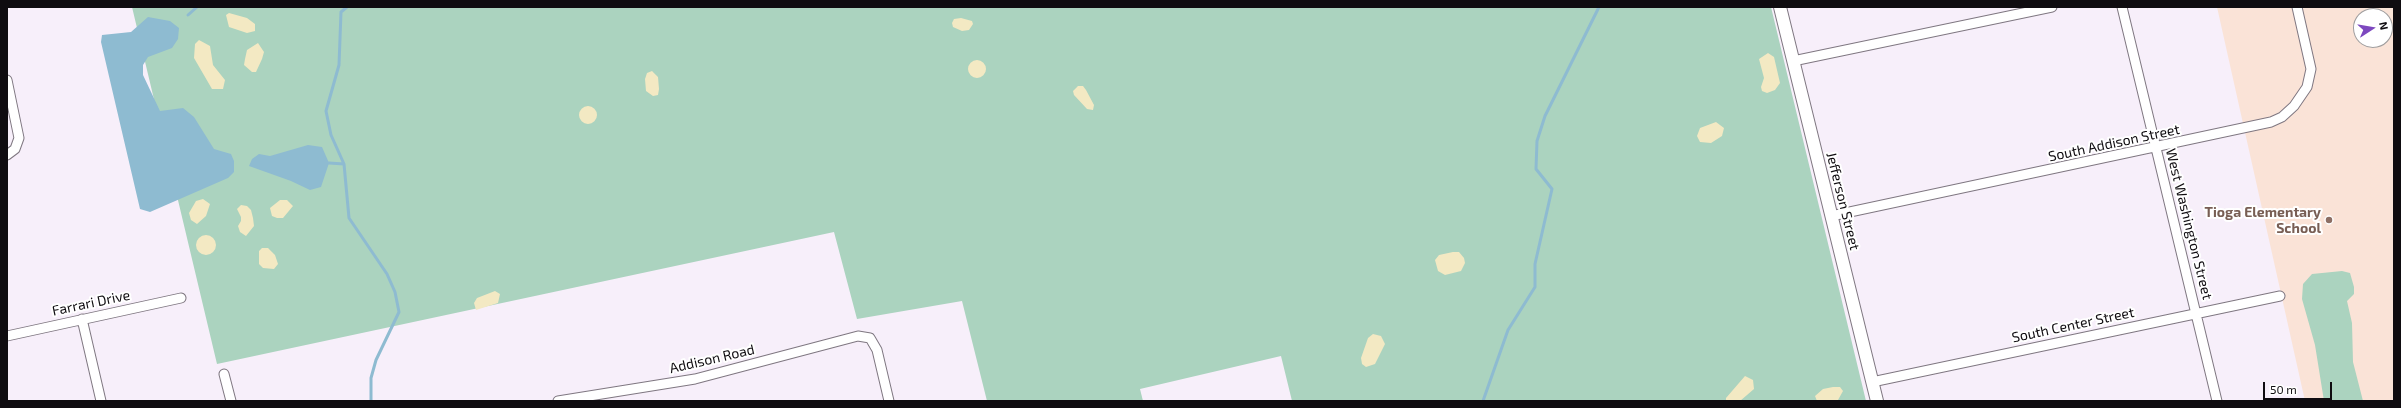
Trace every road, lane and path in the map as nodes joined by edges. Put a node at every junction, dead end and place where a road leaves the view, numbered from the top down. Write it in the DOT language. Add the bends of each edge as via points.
graph roads {
  1 [pos="1780,7"];
  2 [pos="2052,7"];
  3 [pos="2122,7"];
  4 [pos="2297,7"];
  5 [pos="1793,61"];
  6 [pos="7,80"];
  7 [pos="2156,148"];
  8 [pos="8,154"];
  9 [pos="1831,216"];
  10 [pos="2280,296"];
  11 [pos="181,298"];
  12 [pos="2196,314"];
  13 [pos="82,319"];
  14 [pos="7,336"];
  15 [pos="224,374"];
  16 [pos="1872,382"];
  17 [pos="101,401"];
  18 [pos="231,401"];
  19 [pos="558,401"];
  20 [pos="889,401"];
  21 [pos="1877,401"];
  22 [pos="2218,401"];
  1 -- 5 [label="street, Jefferson Street"];
  2 -- 5 [label="street"];
  3 -- 7 [label="street, West Washington Street"];
  4 -- 7 [label="street, South Addison Street" via="2311,69 2307,87 2294,106 2282,117 2271,122"];
  5 -- 9 [label="street, Jefferson Street"];
  6 -- 8 [label="street" via="19,138 15,149"];
  7 -- 9 [label="street, South Addison Street"];
  7 -- 12 [label="street, West Washington Street"];
  9 -- 16 [label="street, Jefferson Street"];
  10 -- 12 [label="street, South Center Street"];
  11 -- 13 [label="street, Farrari Drive"];
  12 -- 16 [label="street, South Center Street"];
  12 -- 22 [label="street, West Washington Street"];
  13 -- 14 [label="street, Farrari Drive"];
  13 -- 17 [label="street"];
  15 -- 18 [label="street"];
  16 -- 21 [label="street, Jefferson Street"];
  19 -- 20 [label="street, Addison Road" via="695,379 858,336 870,338 877,350"];
}
